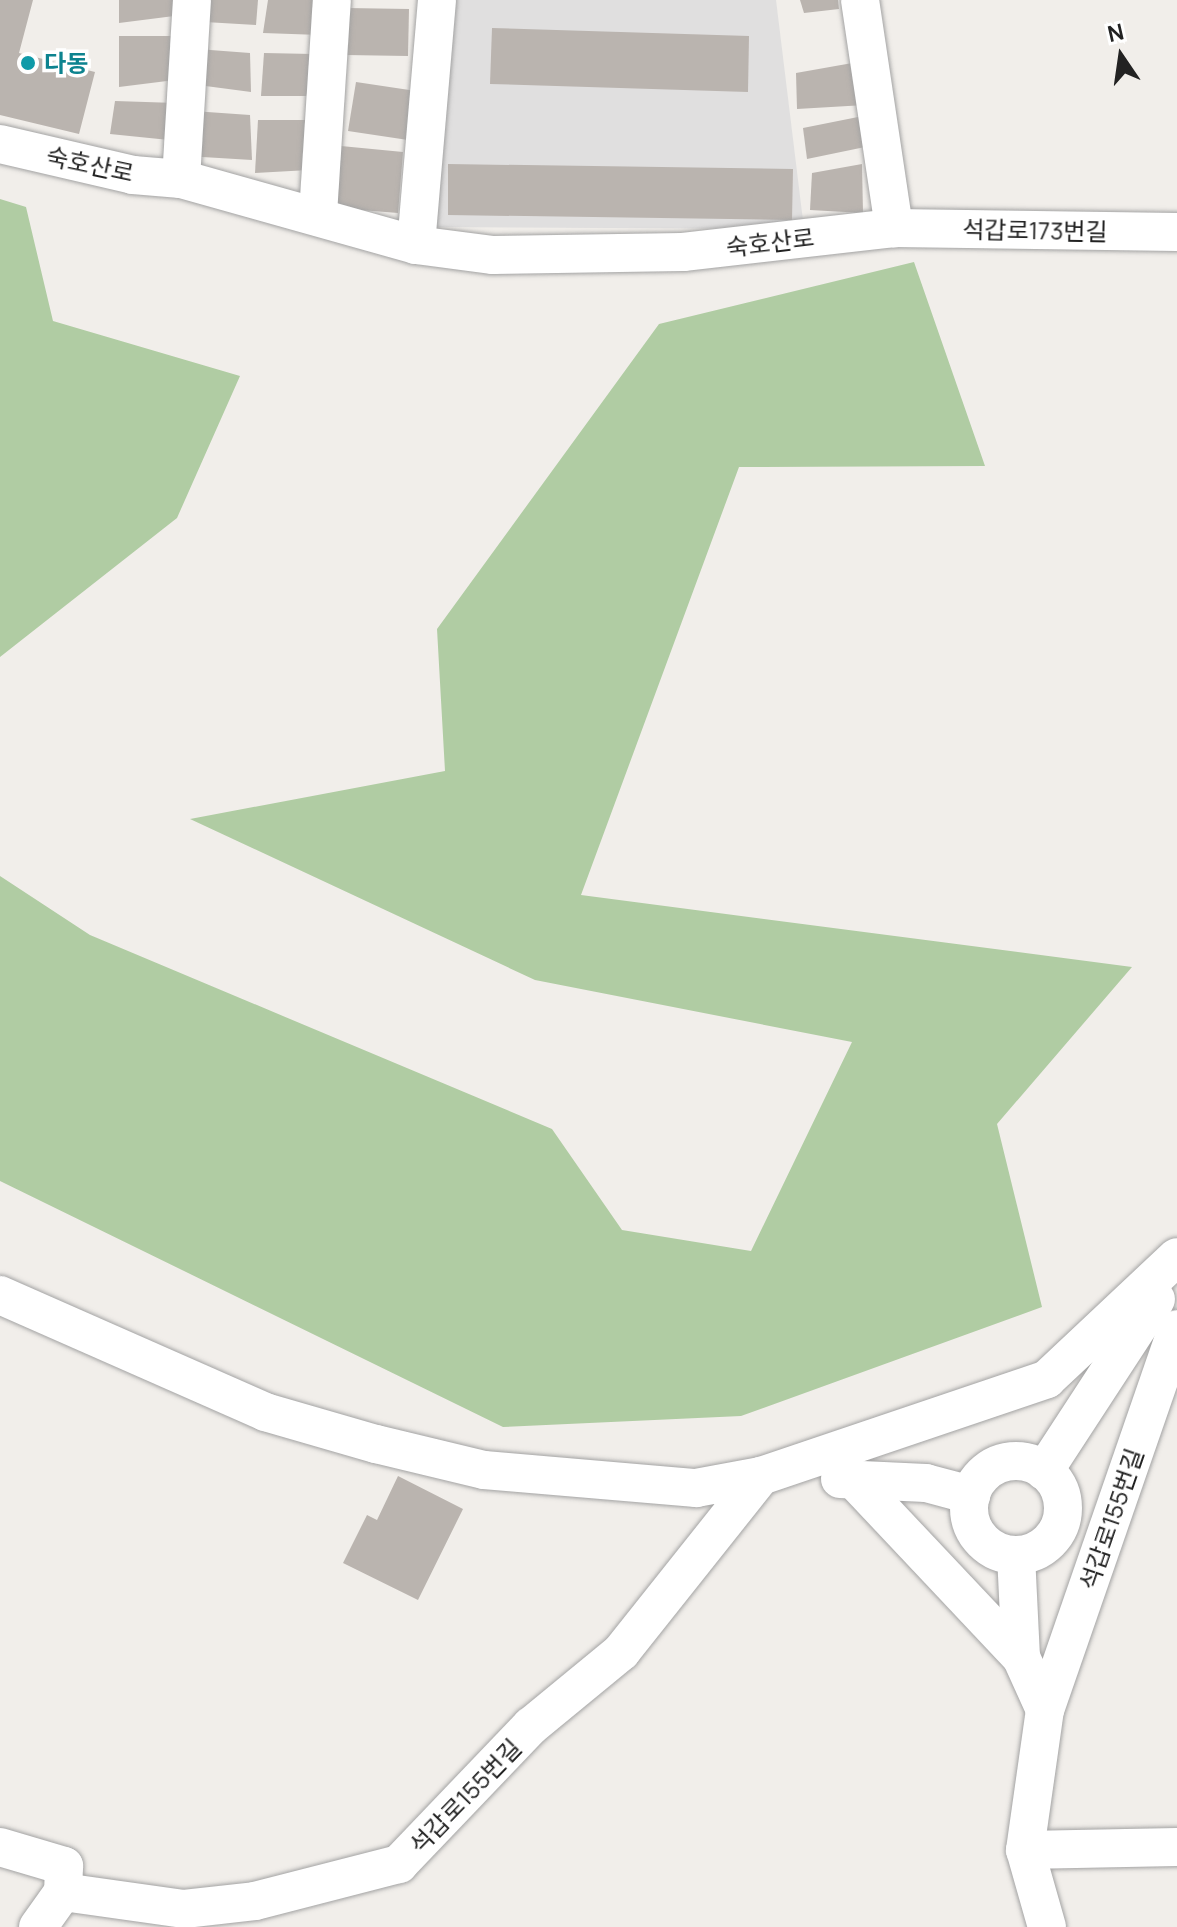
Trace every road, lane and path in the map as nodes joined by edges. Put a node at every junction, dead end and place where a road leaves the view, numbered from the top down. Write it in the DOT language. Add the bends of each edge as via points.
graph roads {
  1 [pos="192,0"];
  2 [pos="332,0"];
  3 [pos="437,0"];
  4 [pos="860,0"];
  5 [pos="0,144"];
  6 [pos="181,179"];
  7 [pos="318,214"];
  8 [pos="894,228"];
  9 [pos="1177,232"];
  10 [pos="416,245"];
  11 [pos="1177,1257"];
  12 [pos="1177,1267"];
  13 [pos="0,1295"];
  14 [pos="1177,1329"];
  15 [pos="1044,1471"];
  16 [pos="761,1476"];
  17 [pos="854,1480"];
  18 [pos="971,1495"];
  19 [pos="1016,1555"];
  20 [pos="1021,1657"];
  21 [pos="1045,1710"];
  22 [pos="0,1847"];
  23 [pos="1177,1847"];
  24 [pos="1025,1850"];
  25 [pos="63,1892"];
  26 [pos="38,1927"];
  27 [pos="1047,1927"];
  1 -- 6 [label="street"];
  2 -- 7 [label="street"];
  3 -- 10 [label="street"];
  4 -- 8 [label="street"];
  5 -- 6 [label="street, 숙호산로" via="133,175"];
  6 -- 7 [label="street, 숙호산로"];
  7 -- 10 [label="street, 숙호산로"];
  8 -- 9 [label="street, 석갑로173번길"];
  8 -- 10 [label="street, 숙호산로" via="683,252 493,255"];
  11 -- 16 [label="street" via="1047,1379"];
  12 -- 15 [label="street"];
  13 -- 16 [label="street" via="265,1412 484,1470 696,1488"];
  14 -- 21 [label="street, 석갑로155번길"];
  15 -- 18 [label="street" via="1020,1462 995,1467"];
  15 -- 19 [label="street" via="1061,1494 1061,1523 1044,1546"];
  16 -- 17 [label="street"];
  16 -- 25 [label="street, 석갑로155번길" via="621,1652 531,1726 399,1864 255,1901 184,1909"];
  17 -- 18 [label="street" via="926,1483"];
  17 -- 20 [label="street"];
  18 -- 19 [label="street" via="979,1537"];
  19 -- 20 [label="street"];
  20 -- 21 [label="street"];
  21 -- 24 [label="street, 석갑로155번길"];
  22 -- 25 [label="street" via="64,1866"];
  23 -- 24 [label="street"];
  24 -- 27 [label="street"];
  25 -- 26 [label="street"];
}
